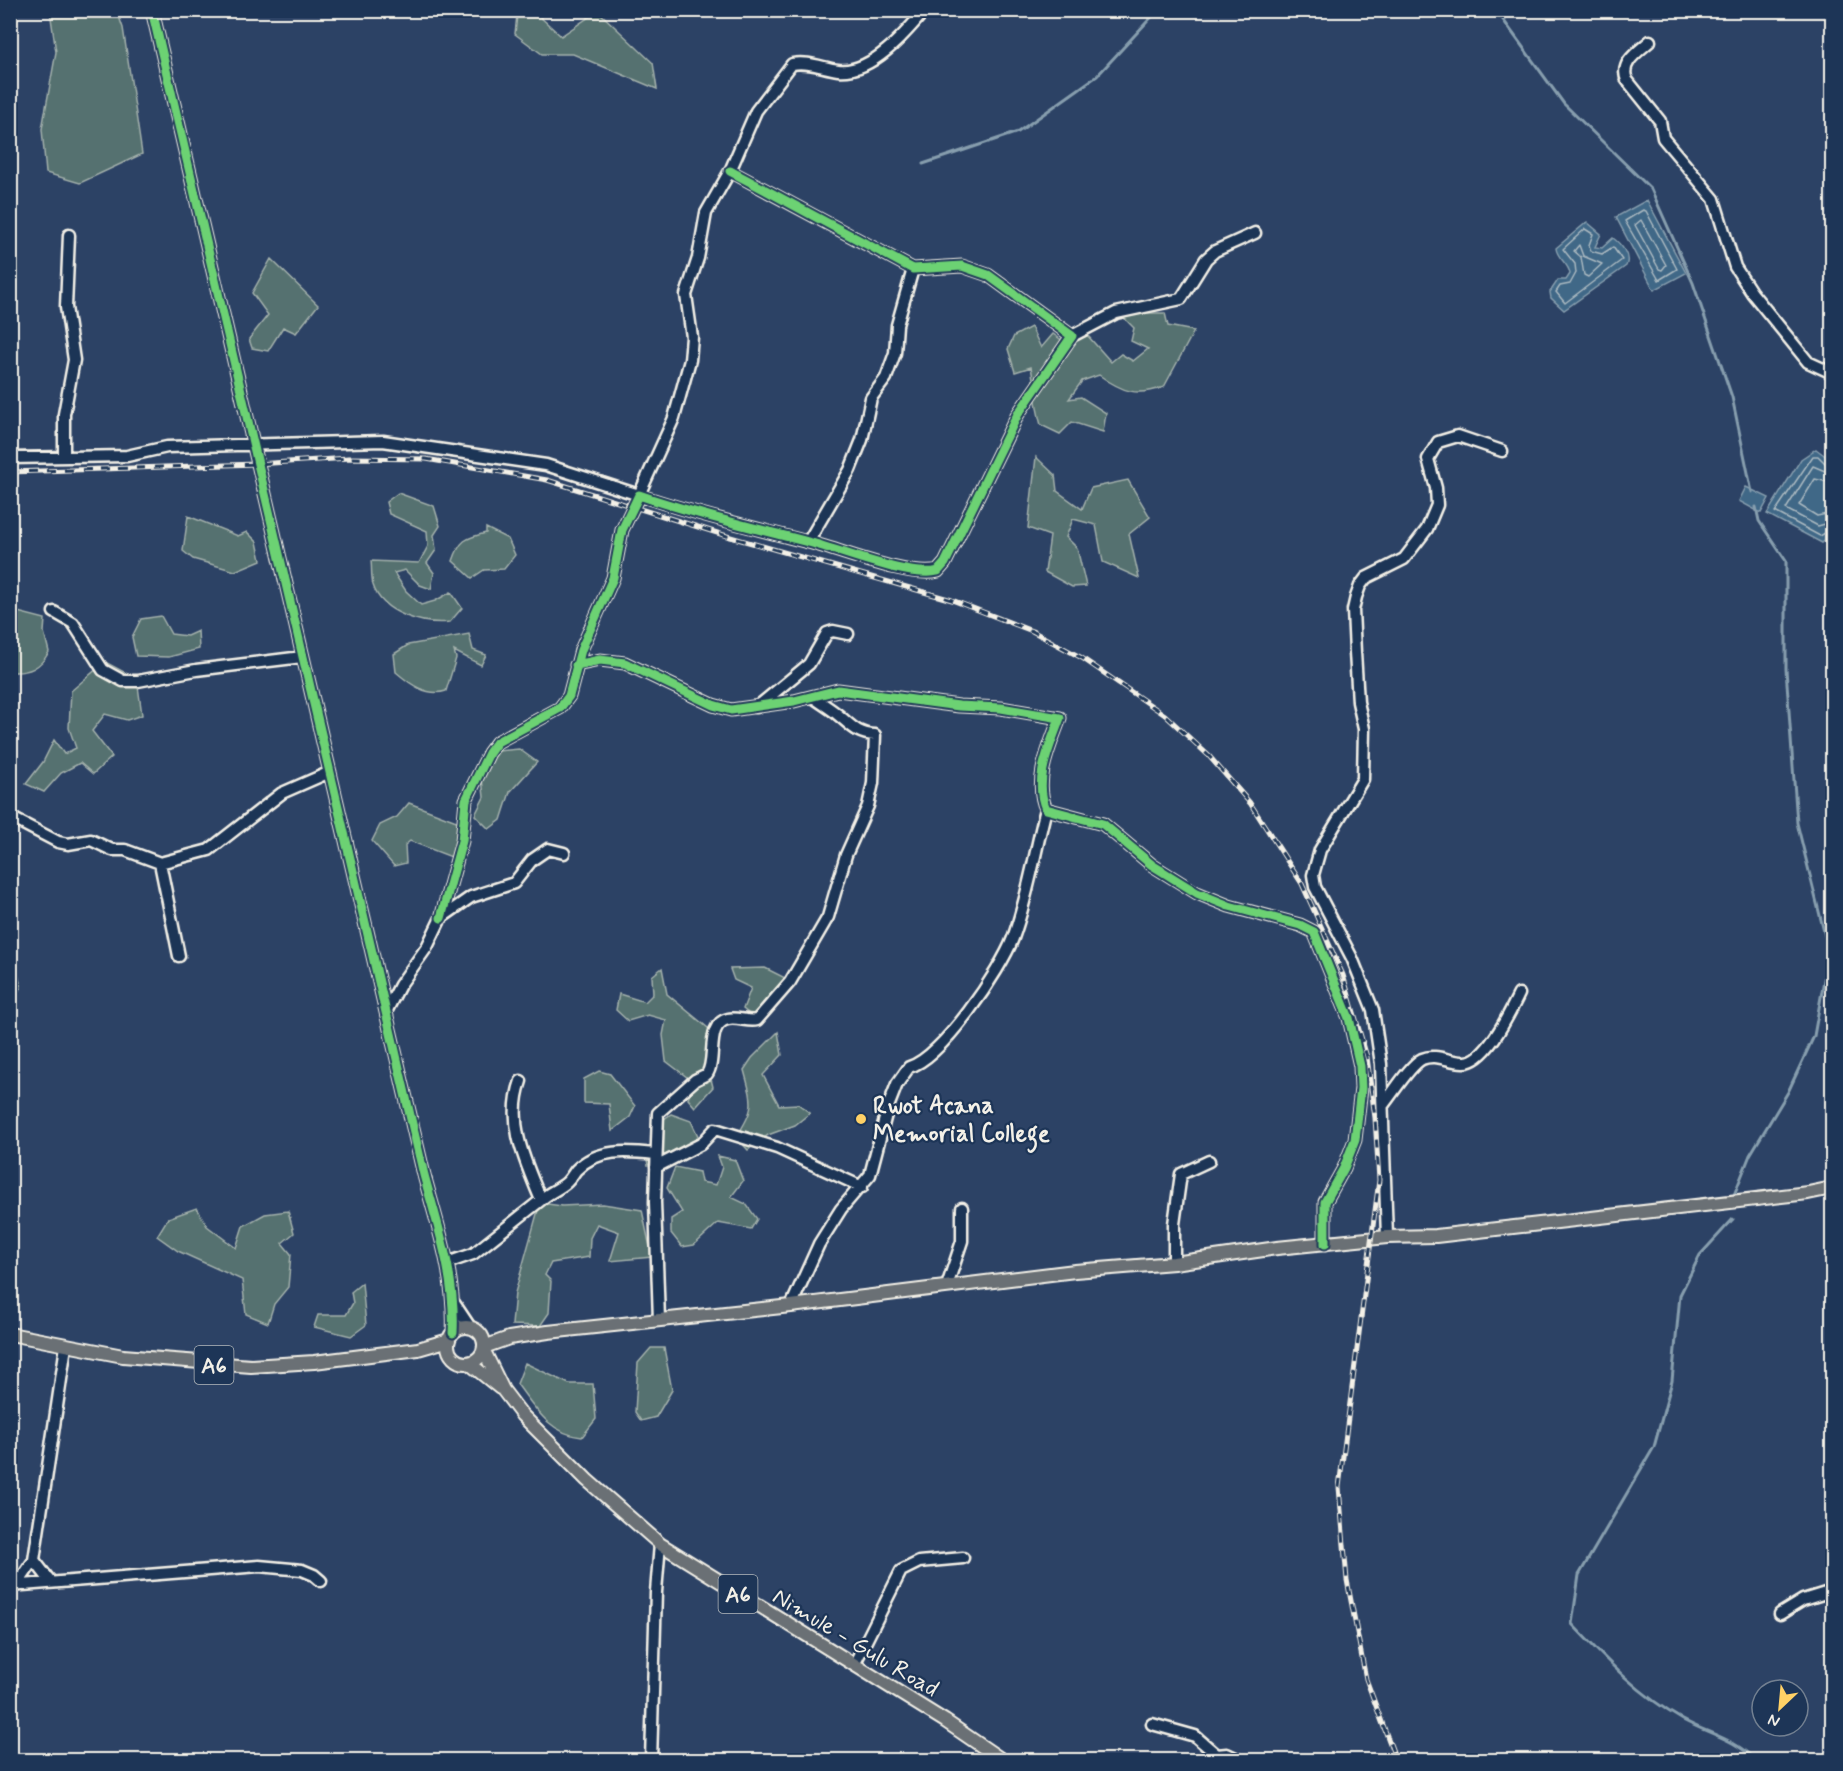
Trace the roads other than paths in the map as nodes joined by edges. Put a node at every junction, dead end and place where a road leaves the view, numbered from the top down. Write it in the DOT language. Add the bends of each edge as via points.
graph roads {
  1 [pos="152,10"];
  2 [pos="925,10"];
  3 [pos="1650,41"];
  4 [pos="730,171"];
  5 [pos="1256,233"];
  6 [pos="69,234"];
  7 [pos="913,269"];
  8 [pos="1072,336"];
  9 [pos="1833,373"];
  10 [pos="255,443"];
  11 [pos="1502,450"];
  12 [pos="64,457"];
  13 [pos="10,458"];
  14 [pos="639,495"];
  15 [pos="808,542"];
  16 [pos="54,612"];
  17 [pos="848,634"];
  18 [pos="302,657"];
  19 [pos="576,665"];
  20 [pos="813,697"];
  21 [pos="756,707"];
  22 [pos="330,772"];
  23 [pos="1046,809"];
  24 [pos="10,817"];
  25 [pos="564,853"];
  26 [pos="160,863"];
  27 [pos="441,918"];
  28 [pos="179,956"];
  29 [pos="1519,994"];
  30 [pos="387,1010"];
  31 [pos="521,1081"];
  32 [pos="1384,1104"];
  33 [pos="656,1154"];
  34 [pos="1209,1161"];
  35 [pos="656,1167"];
  36 [pos="862,1187"];
  37 [pos="1833,1188"];
  38 [pos="541,1200"];
  39 [pos="962,1208"];
  40 [pos="1387,1237"];
  41 [pos="1325,1244"];
  42 [pos="447,1263"];
  43 [pos="1174,1263"];
  44 [pos="947,1286"];
  45 [pos="454,1303"];
  46 [pos="791,1306"];
  47 [pos="659,1320"];
  48 [pos="470,1327"];
  49 [pos="10,1334"];
  50 [pos="451,1337"];
  51 [pos="483,1344"];
  52 [pos="66,1346"];
  53 [pos="418,1349"];
  54 [pos="452,1355"];
  55 [pos="469,1363"];
  56 [pos="503,1390"];
  57 [pos="660,1544"];
  58 [pos="963,1558"];
  59 [pos="34,1560"];
  60 [pos="321,1581"];
  61 [pos="51,1582"];
  62 [pos="14,1585"];
  63 [pos="1833,1591"];
  64 [pos="1780,1614"];
  65 [pos="854,1665"];
  66 [pos="1152,1724"];
  67 [pos="1215,1758"];
  68 [pos="651,1761"];
  69 [pos="1002,1761"];
  70 [pos="1240,1761"];
  1 -- 10 [label="street" via="202,234"];
  2 -- 4 [label="street" via="862,66 840,70 804,62 790,66 756,111"];
  3 -- 9 [label="street" via="1626,64 1627,80 1660,121 1663,138 1714,199 1735,267 1752,293 1808,362"];
  4 -- 7 [label="street"];
  4 -- 14 [label="street" via="706,213 686,295 692,351 682,390 674,418"];
  5 -- 8 [label="street" via="1211,255 1181,298 1116,313"];
  6 -- 12 [label="street" via="66,307 74,360 64,414"];
  7 -- 8 [label="street" via="974,269"];
  7 -- 15 [label="street" via="886,378 871,398 862,440 850,470"];
  8 -- 15 [label="street" via="1018,414 938,572 873,562"];
  10 -- 12 [label="street" via="167,447 128,456"];
  10 -- 14 [label="street" via="373,441 438,448 546,465"];
  10 -- 18 [label="street"];
  11 -- 32 [label="street" via="1458,436 1438,442 1428,459 1437,506 1427,529 1404,559 1366,578 1353,610 1358,702 1364,729 1363,779 1320,850 1313,875 1372,1010"];
  12 -- 13 [label="street"];
  14 -- 15 [label="street"];
  14 -- 19 [label="street" via="622,530 610,584"];
  16 -- 18 [label="street" via="73,623 103,670 123,681"];
  17 -- 21 [label="street" via="826,633 809,664"];
  18 -- 22 [label="street"];
  19 -- 21 [label="street" via="600,660 625,663 723,709"];
  19 -- 27 [label="street" via="572,689 564,705 497,742 489,753 466,800 462,841"];
  20 -- 21 [label="street"];
  20 -- 23 [label="street" via="838,690 1060,718 1041,779"];
  20 -- 33 [label="street" via="839,715 848,727 874,735 873,783 868,806 846,855 828,917 806,956 760,1017 750,1021 727,1019 718,1028 707,1074 694,1080 658,1113"];
  22 -- 26 [label="street" via="282,793 209,850"];
  22 -- 30 [label="street"];
  23 -- 36 [label="street" via="1012,940 970,1011 921,1064 909,1066 897,1084 874,1163"];
  23 -- 41 [label="street" via="1103,824 1152,865 1197,893 1314,932 1349,1018 1361,1088 1355,1140 1326,1202"];
  24 -- 26 [label="street" via="58,842 91,840"];
  25 -- 27 [label="street" via="549,849 528,863 514,883 471,897"];
  26 -- 28 [label="street"];
  27 -- 30 [label="street"];
  29 -- 32 [label="street" via="1494,1039 1479,1056 1467,1062 1430,1057 1419,1061"];
  30 -- 42 [label="street"];
  31 -- 38 [label="street" via="515,1109 518,1144"];
  32 -- 40 [label="street"];
  33 -- 35 [label="street"];
  33 -- 38 [label="street" via="621,1151 602,1155 577,1169 566,1183"];
  34 -- 43 [label="street" via="1181,1174 1174,1224"];
  35 -- 36 [label="street" via="701,1144 715,1129 777,1148"];
  35 -- 47 [label="street"];
  36 -- 46 [label="street" via="841,1209 819,1244"];
  37 -- 40 [label="main road" via="1584,1220 1436,1236"];
  38 -- 42 [label="street" via="473,1254"];
  39 -- 44 [label="street" via="962,1241"];
  40 -- 41 [label="main road"];
  41 -- 43 [label="main road"];
  42 -- 45 [label="street"];
  43 -- 44 [label="main road"];
  44 -- 46 [label="main road"];
  45 -- 48 [label="street"];
  45 -- 50 [label="street"];
  46 -- 47 [label="main road"];
  47 -- 51 [label="main road"];
  48 -- 50 [label="main road, A6"];
  48 -- 51 [label="main road, A6"];
  49 -- 52 [label="main road, A6"];
  50 -- 53 [label="main road, A6"];
  50 -- 54 [label="main road"];
  51 -- 55 [label="main road" via="479,1358"];
  51 -- 56 [label="main road, Nimule - Gulu Road / A6"];
  52 -- 53 [label="main road, A6" via="145,1359 251,1366"];
  52 -- 59 [label="street"];
  53 -- 54 [label="main road, A6"];
  54 -- 55 [label="main road, A6"];
  55 -- 56 [label="main road, Nimule - Gulu Road / A6"];
  56 -- 57 [label="main road, Nimule - Gulu Road / A6" via="586,1480"];
  57 -- 65 [label="main road, Nimule - Gulu Road / A6"];
  57 -- 68 [label="street"];
  58 -- 65 [label="street" via="919,1562 901,1570"];
  59 -- 61 [label="street"];
  59 -- 62 [label="street"];
  60 -- 61 [label="street" via="303,1570 258,1566"];
  61 -- 62 [label="street"];
  63 -- 64 [label="street" via="1803,1600"];
  65 -- 69 [label="main road, Nimule - Gulu Road / A6"];
  66 -- 67 [label="street" via="1194,1736"];
  67 -- 70 [label="street" via="1227,1754"];
}
